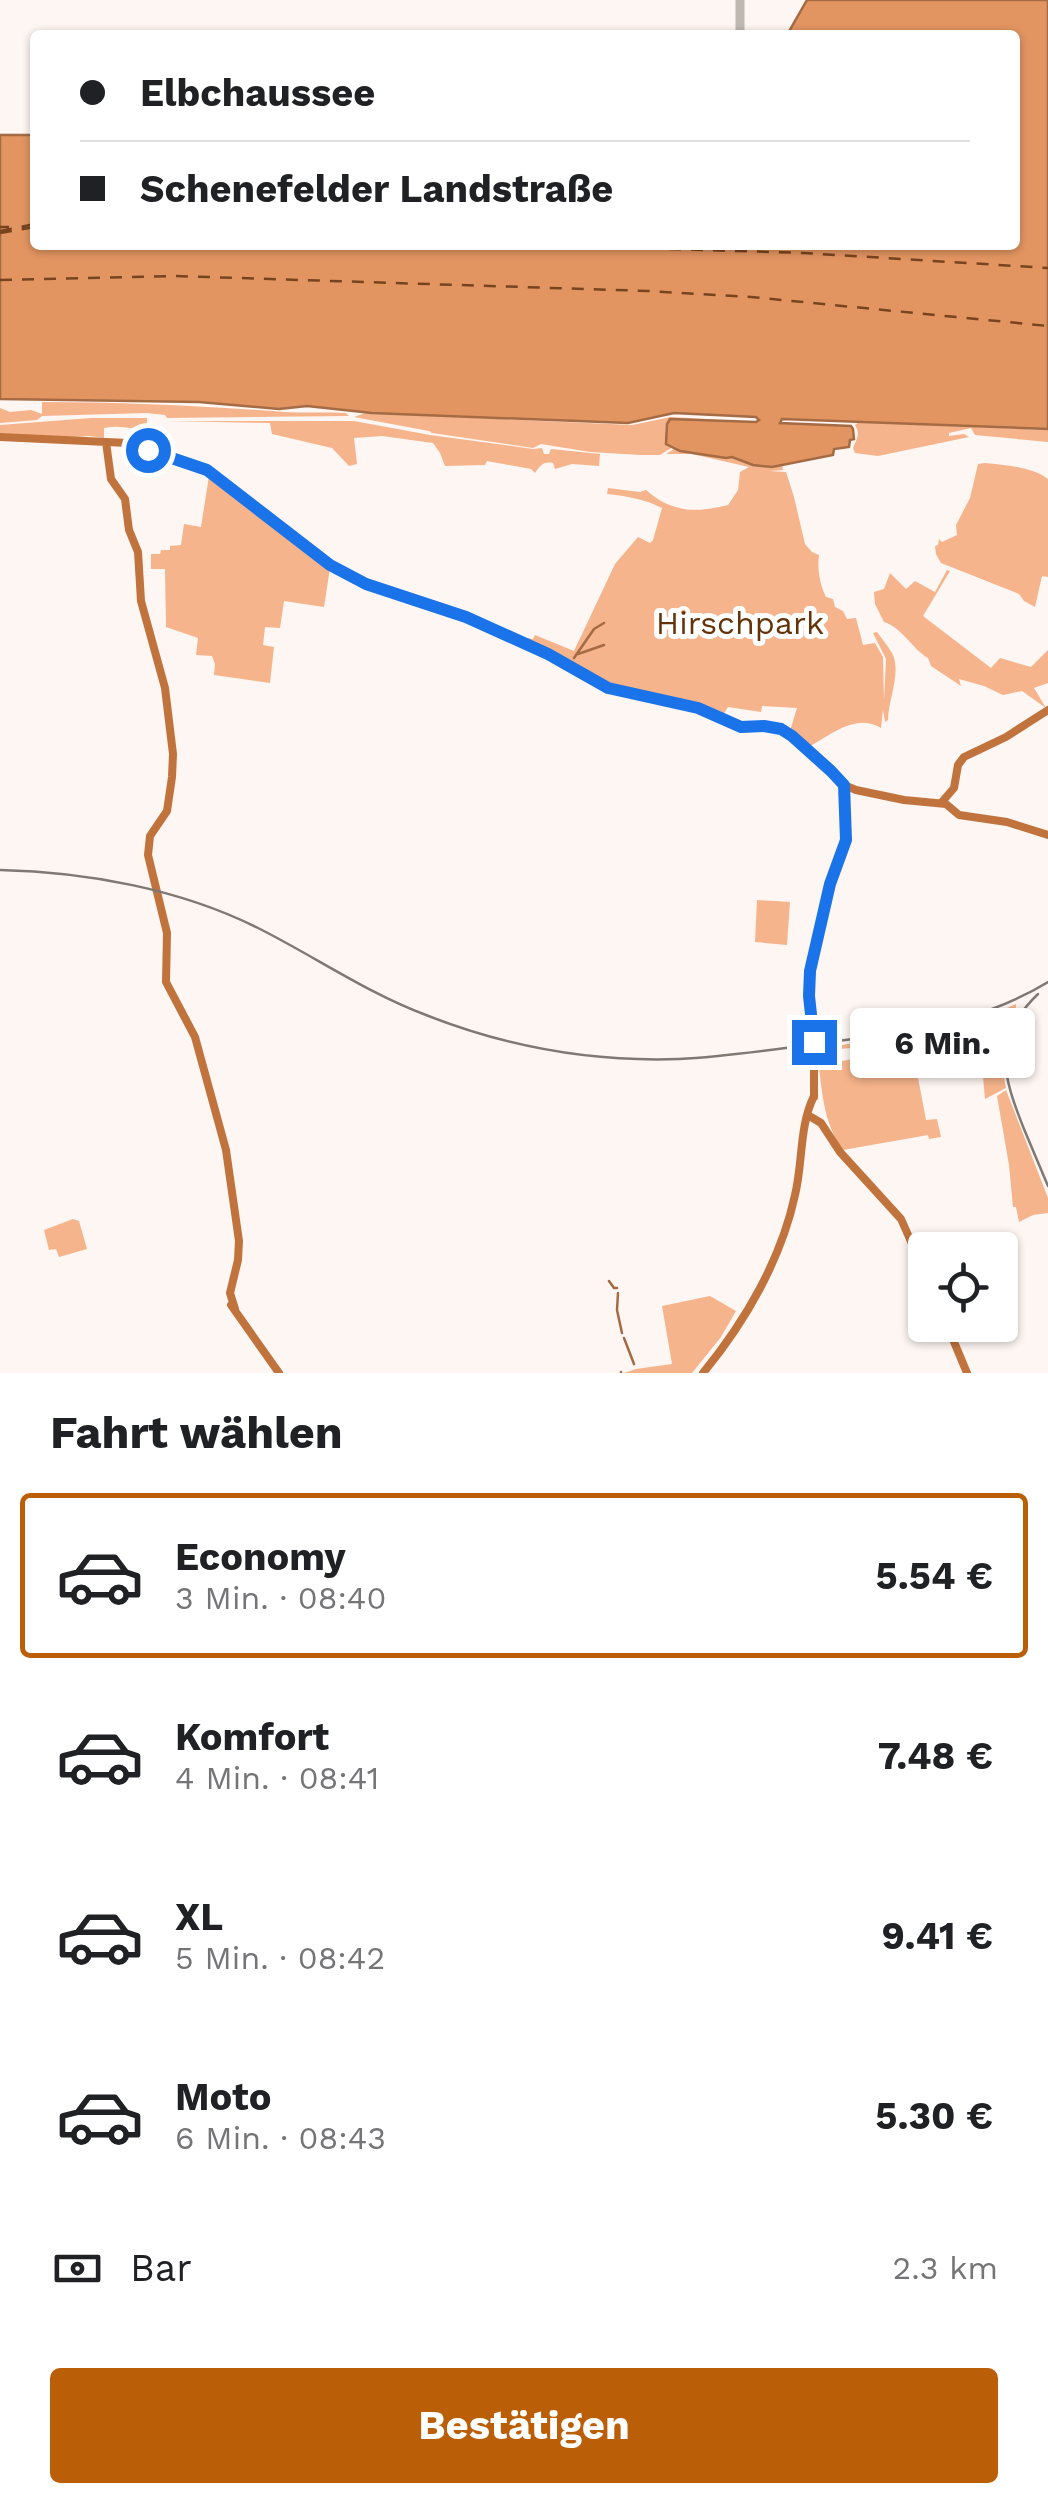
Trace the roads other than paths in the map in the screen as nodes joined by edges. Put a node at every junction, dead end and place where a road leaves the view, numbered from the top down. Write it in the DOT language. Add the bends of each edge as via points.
graph roads {
  1 [pos="0,437"];
  2 [pos="106,442"];
  3 [pos="1048,710"];
  4 [pos="844,785"];
  5 [pos="859,790"];
  6 [pos="844,802"];
  7 [pos="941,803"];
  8 [pos="1048,835"];
  9 [pos="809,1120"];
  10 [pos="908,1235"];
  11 [pos="954,1342"];
  12 [pos="279,1373"];
  13 [pos="701,1373"];
  14 [pos="967,1373"];
  1 -- 2 [label="main road"];
  2 -- 4 [label="main road" via="205,469 338,570 466,617 608,688 698,708 741,727 781,729"];
  2 -- 12 [label="main road" via="111,478 125,498 138,552 138,585 165,686 173,754 168,808 148,848 167,935 166,982 195,1037 226,1150 238,1236 234,1309"];
  3 -- 7 [label="main road" via="966,756"];
  4 -- 5 [label="main road"];
  4 -- 6 [label="main road"];
  5 -- 6 [label="main road"];
  5 -- 7 [label="main road"];
  6 -- 9 [label="main road" via="845,846 810,971"];
  7 -- 8 [label="main road" via="960,816"];
  9 -- 10 [label="main road" via="822,1123"];
  9 -- 13 [label="main road" via="786,1228"];
  11 -- 14 [label="main road"];
}
